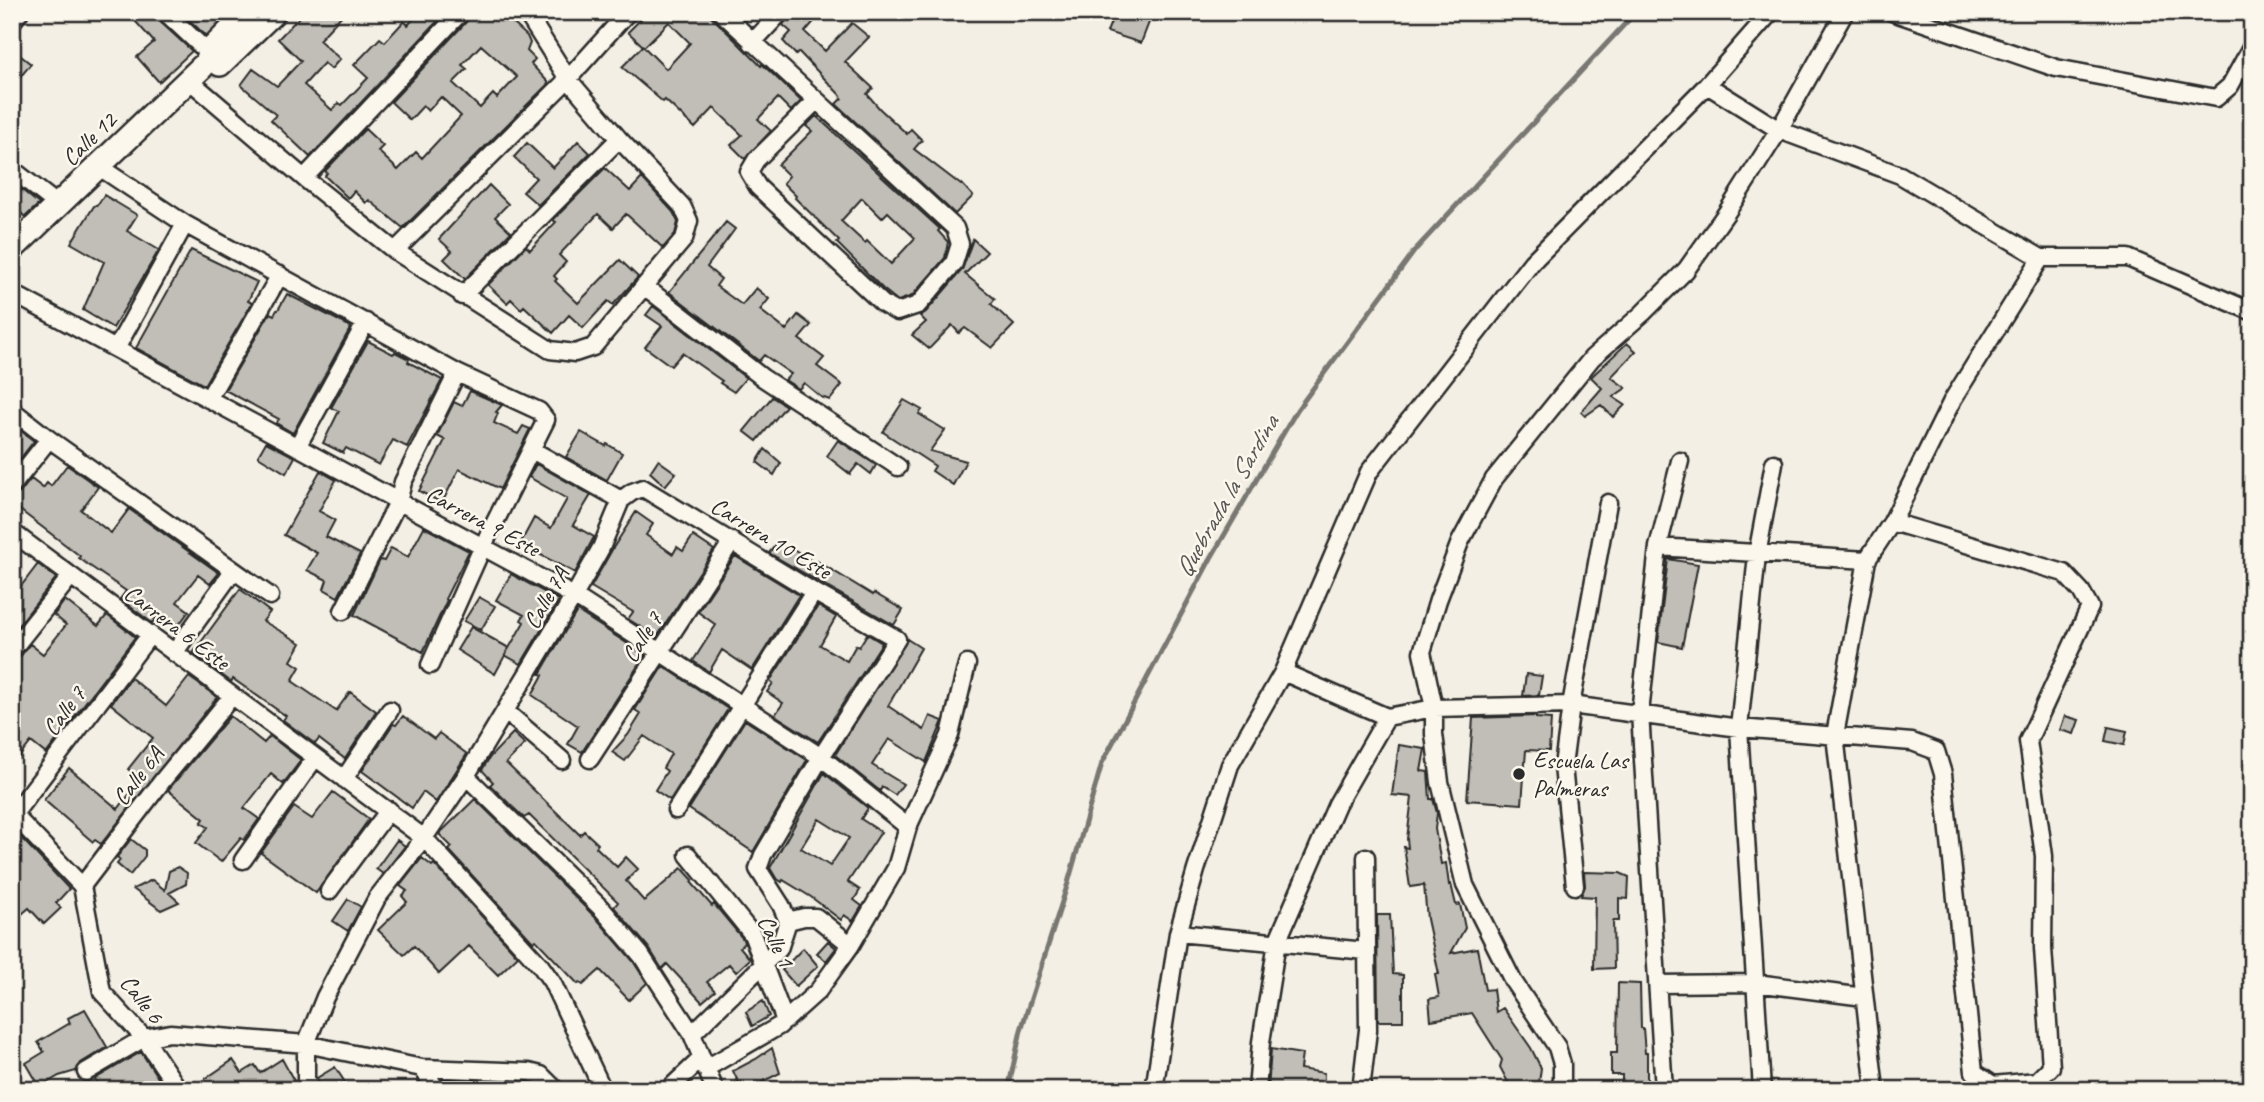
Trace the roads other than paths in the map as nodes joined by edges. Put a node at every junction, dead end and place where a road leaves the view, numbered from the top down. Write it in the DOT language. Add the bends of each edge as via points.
graph roads {
  1 [pos="20,12"];
  2 [pos="165,12"];
  3 [pos="249,12"];
  4 [pos="274,12"];
  5 [pos="461,12"];
  6 [pos="526,12"];
  7 [pos="628,12"];
  8 [pos="721,12"];
  9 [pos="781,12"];
  10 [pos="1771,12"];
  11 [pos="1845,12"];
  12 [pos="1892,12"];
  13 [pos="12,22"];
  14 [pos="752,43"];
  15 [pos="2252,46"];
  16 [pos="205,66"];
  17 [pos="568,79"];
  18 [pos="1707,85"];
  19 [pos="816,102"];
  20 [pos="1779,130"];
  21 [pos="619,139"];
  22 [pos="98,166"];
  23 [pos="12,169"];
  24 [pos="304,178"];
  25 [pos="58,205"];
  26 [pos="186,224"];
  27 [pos="12,249"];
  28 [pos="395,251"];
  29 [pos="2041,258"];
  30 [pos="280,275"];
  31 [pos="644,286"];
  32 [pos="12,293"];
  33 [pos="462,296"];
  34 [pos="2248,310"];
  35 [pos="366,322"];
  36 [pos="117,349"];
  37 [pos="457,373"];
  38 [pos="208,399"];
  39 [pos="12,410"];
  40 [pos="48,439"];
  41 [pos="297,447"];
  42 [pos="533,450"];
  43 [pos="1680,461"];
  44 [pos="1774,463"];
  45 [pos="898,467"];
  46 [pos="12,486"];
  47 [pos="621,500"];
  48 [pos="398,502"];
  49 [pos="1608,503"];
  50 [pos="1892,522"];
  51 [pos="12,532"];
  52 [pos="732,541"];
  53 [pos="483,546"];
  54 [pos="1658,547"];
  55 [pos="1757,555"];
  56 [pos="1867,560"];
  57 [pos="233,571"];
  58 [pos="71,576"];
  59 [pos="814,592"];
  60 [pos="270,596"];
  61 [pos="574,596"];
  62 [pos="343,611"];
  63 [pos="150,635"];
  64 [pos="12,650"];
  65 [pos="659,652"];
  66 [pos="174,653"];
  67 [pos="967,664"];
  68 [pos="430,665"];
  69 [pos="1283,672"];
  70 [pos="232,696"];
  71 [pos="742,705"];
  72 [pos="1571,705"];
  73 [pos="1434,708"];
  74 [pos="390,710"];
  75 [pos="1640,713"];
  76 [pos="504,714"];
  77 [pos="1387,717"];
  78 [pos="1739,728"];
  79 [pos="1835,735"];
  80 [pos="821,757"];
  81 [pos="315,758"];
  82 [pos="590,759"];
  83 [pos="562,760"];
  84 [pos="466,776"];
  85 [pos="344,779"];
  86 [pos="389,810"];
  87 [pos="676,810"];
  88 [pos="13,813"];
  89 [pos="908,827"];
  90 [pos="424,838"];
  91 [pos="688,855"];
  92 [pos="1366,857"];
  93 [pos="243,860"];
  94 [pos="82,886"];
  95 [pos="1575,886"];
  96 [pos="329,891"];
  97 [pos="788,921"];
  98 [pos="1178,933"];
  99 [pos="1277,942"];
  100 [pos="851,945"];
  101 [pos="1367,951"];
  102 [pos="764,964"];
  103 [pos="1756,983"];
  104 [pos="1657,985"];
  105 [pos="1864,998"];
  106 [pos="785,1021"];
  107 [pos="692,1034"];
  108 [pos="144,1038"];
  109 [pos="306,1044"];
  110 [pos="703,1064"];
  111 [pos="422,1068"];
  112 [pos="86,1072"];
  113 [pos="180,1090"];
  114 [pos="311,1090"];
  115 [pos="437,1090"];
  116 [pos="556,1090"];
  117 [pos="603,1090"];
  118 [pos="668,1090"];
  119 [pos="715,1090"];
  120 [pos="1154,1090"];
  121 [pos="1257,1090"];
  122 [pos="1361,1090"];
  123 [pos="1558,1090"];
  124 [pos="1664,1090"];
  125 [pos="1762,1090"];
  126 [pos="1875,1090"];
  1 -- 13 [label="street"];
  2 -- 16 [label="street"];
  3 -- 16 [label="main road, Calle 12"];
  4 -- 16 [label="main road, Calle 12"];
  5 -- 24 [label="street"];
  6 -- 17 [label="street"];
  7 -- 17 [label="street"];
  8 -- 14 [label="street"];
  9 -- 14 [label="street"];
  10 -- 18 [label="street"];
  11 -- 20 [label="street"];
  12 -- 15 [label="street" via="2056,68 2216,98 2230,86"];
  14 -- 19 [label="street"];
  16 -- 22 [label="main road, Calle 12"];
  16 -- 24 [label="street"];
  17 -- 21 [label="street"];
  17 -- 28 [label="street"];
  18 -- 20 [label="street"];
  18 -- 69 [label="street" via="1532,262 1369,472"];
  19 -- 19 [label="street" via="955,228 960,244 954,262 918,305 897,312 883,304 758,187 749,173 756,160"];
  20 -- 29 [label="street" via="1900,176"];
  20 -- 73 [label="street" via="1686,270 1592,358 1494,479 1460,542 1422,652"];
  21 -- 31 [label="street" via="682,206 689,221 684,239"];
  21 -- 33 [label="street"];
  22 -- 25 [label="main road, Calle 12"];
  22 -- 26 [label="street"];
  23 -- 25 [label="street"];
  24 -- 28 [label="street"];
  25 -- 27 [label="main road, Calle 12"];
  26 -- 30 [label="street"];
  26 -- 36 [label="street"];
  28 -- 33 [label="street"];
  29 -- 34 [label="street" via="2128,258"];
  29 -- 50 [label="street" via="1953,399"];
  30 -- 35 [label="street"];
  30 -- 38 [label="street"];
  31 -- 33 [label="street" via="593,347 575,353 550,351"];
  31 -- 45 [label="street" via="763,378"];
  32 -- 36 [label="street, Carrera 9 Este"];
  35 -- 37 [label="street"];
  35 -- 41 [label="street"];
  36 -- 38 [label="street, Carrera 9 Este"];
  37 -- 42 [label="street" via="539,411 546,419"];
  37 -- 48 [label="street" via="403,482"];
  38 -- 41 [label="street, Carrera 9 Este"];
  39 -- 40 [label="street"];
  40 -- 46 [label="street"];
  40 -- 57 [label="street"];
  41 -- 48 [label="street, Carrera 9 Este"];
  42 -- 47 [label="street"];
  42 -- 53 [label="street"];
  43 -- 54 [label="street"];
  44 -- 55 [label="street"];
  47 -- 52 [label="street, Carrera 10 Este" via="643,488"];
  47 -- 61 [label="street, Calle 7A"];
  48 -- 53 [label="street, Carrera 9 Este"];
  48 -- 62 [label="street"];
  49 -- 72 [label="street"];
  50 -- 56 [label="street"];
  50 -- 79 [label="street" via="2064,573 2090,607 2028,741 2044,856 2043,948 2051,1067 2037,1082 1993,1085 1975,1072 1943,775 1936,751 1912,742"];
  51 -- 58 [label="street, Carrera 6 Este"];
  52 -- 59 [label="street, Carrera 10 Este"];
  52 -- 65 [label="street, Calle 7"];
  53 -- 61 [label="street, Carrera 9 Este"];
  53 -- 68 [label="street"];
  54 -- 55 [label="street"];
  54 -- 75 [label="street"];
  55 -- 56 [label="street"];
  55 -- 78 [label="street"];
  56 -- 79 [label="street"];
  57 -- 60 [label="street"];
  57 -- 66 [label="street"];
  58 -- 63 [label="street, Carrera 6 Este"];
  58 -- 64 [label="street"];
  59 -- 71 [label="street"];
  59 -- 80 [label="street, Carrera 10 Este" via="897,639"];
  61 -- 65 [label="street, Carrera 9 Este"];
  61 -- 76 [label="street, Calle 7A"];
  63 -- 66 [label="street, Carrera 6 Este"];
  63 -- 88 [label="street, Calle 7"];
  65 -- 71 [label="street, Carrera 9 Este"];
  65 -- 82 [label="street, Calle 7"];
  66 -- 70 [label="street, Carrera 6 Este"];
  67 -- 89 [label="street" via="950,735"];
  69 -- 77 [label="street"];
  69 -- 98 [label="street" via="1230,765"];
  70 -- 81 [label="street, Carrera 6 Este"];
  70 -- 94 [label="street, Calle 6A"];
  71 -- 80 [label="street, Carrera 9 Este"];
  71 -- 87 [label="street"];
  72 -- 73 [label="street"];
  72 -- 75 [label="street"];
  72 -- 95 [label="street" via="1563,766"];
  73 -- 77 [label="street"];
  73 -- 123 [label="street" via="1440,782 1465,885 1513,981 1557,1047 1562,1064"];
  74 -- 85 [label="street"];
  75 -- 78 [label="street"];
  75 -- 104 [label="street"];
  76 -- 83 [label="street"];
  76 -- 84 [label="street, Calle 7A"];
  77 -- 99 [label="street" via="1337,804"];
  78 -- 79 [label="street"];
  78 -- 103 [label="street"];
  79 -- 105 [label="street"];
  80 -- 89 [label="street, Carrera 9 Este"];
  80 -- 97 [label="street" via="758,869"];
  81 -- 85 [label="street, Carrera 6 Este"];
  81 -- 93 [label="street"];
  84 -- 90 [label="street, Calle 7A"];
  84 -- 107 [label="street" via="602,909 641,955"];
  85 -- 86 [label="street, Carrera 6 Este"];
  86 -- 90 [label="street, Carrera 6 Este"];
  86 -- 96 [label="street"];
  88 -- 94 [label="street"];
  89 -- 100 [label="street" via="896,868"];
  90 -- 109 [label="street, Calle 7A" via="377,898"];
  90 -- 117 [label="street, Carrera 6 Este" via="546,973"];
  91 -- 102 [label="street, Calle 1" via="752,934"];
  92 -- 101 [label="street"];
  94 -- 108 [label="street, Calle 6" via="102,992"];
  97 -- 100 [label="street" via="816,917"];
  97 -- 102 [label="street" via="779,949"];
  98 -- 99 [label="street"];
  98 -- 120 [label="street"];
  99 -- 101 [label="street"];
  99 -- 121 [label="street"];
  100 -- 106 [label="street" via="818,991"];
  101 -- 122 [label="street"];
  102 -- 106 [label="street, Calle 1"];
  102 -- 107 [label="street"];
  103 -- 104 [label="street"];
  103 -- 105 [label="street"];
  103 -- 125 [label="street"];
  104 -- 124 [label="street"];
  105 -- 126 [label="street"];
  106 -- 110 [label="street"];
  107 -- 110 [label="street"];
  108 -- 109 [label="street" via="170,1033"];
  108 -- 112 [label="street"];
  108 -- 113 [label="street, Calle 6"];
  109 -- 111 [label="street"];
  109 -- 114 [label="street" via="306,1079"];
  110 -- 118 [label="street"];
  110 -- 119 [label="street"];
  111 -- 115 [label="street"];
  111 -- 116 [label="street" via="529,1072"];
}
